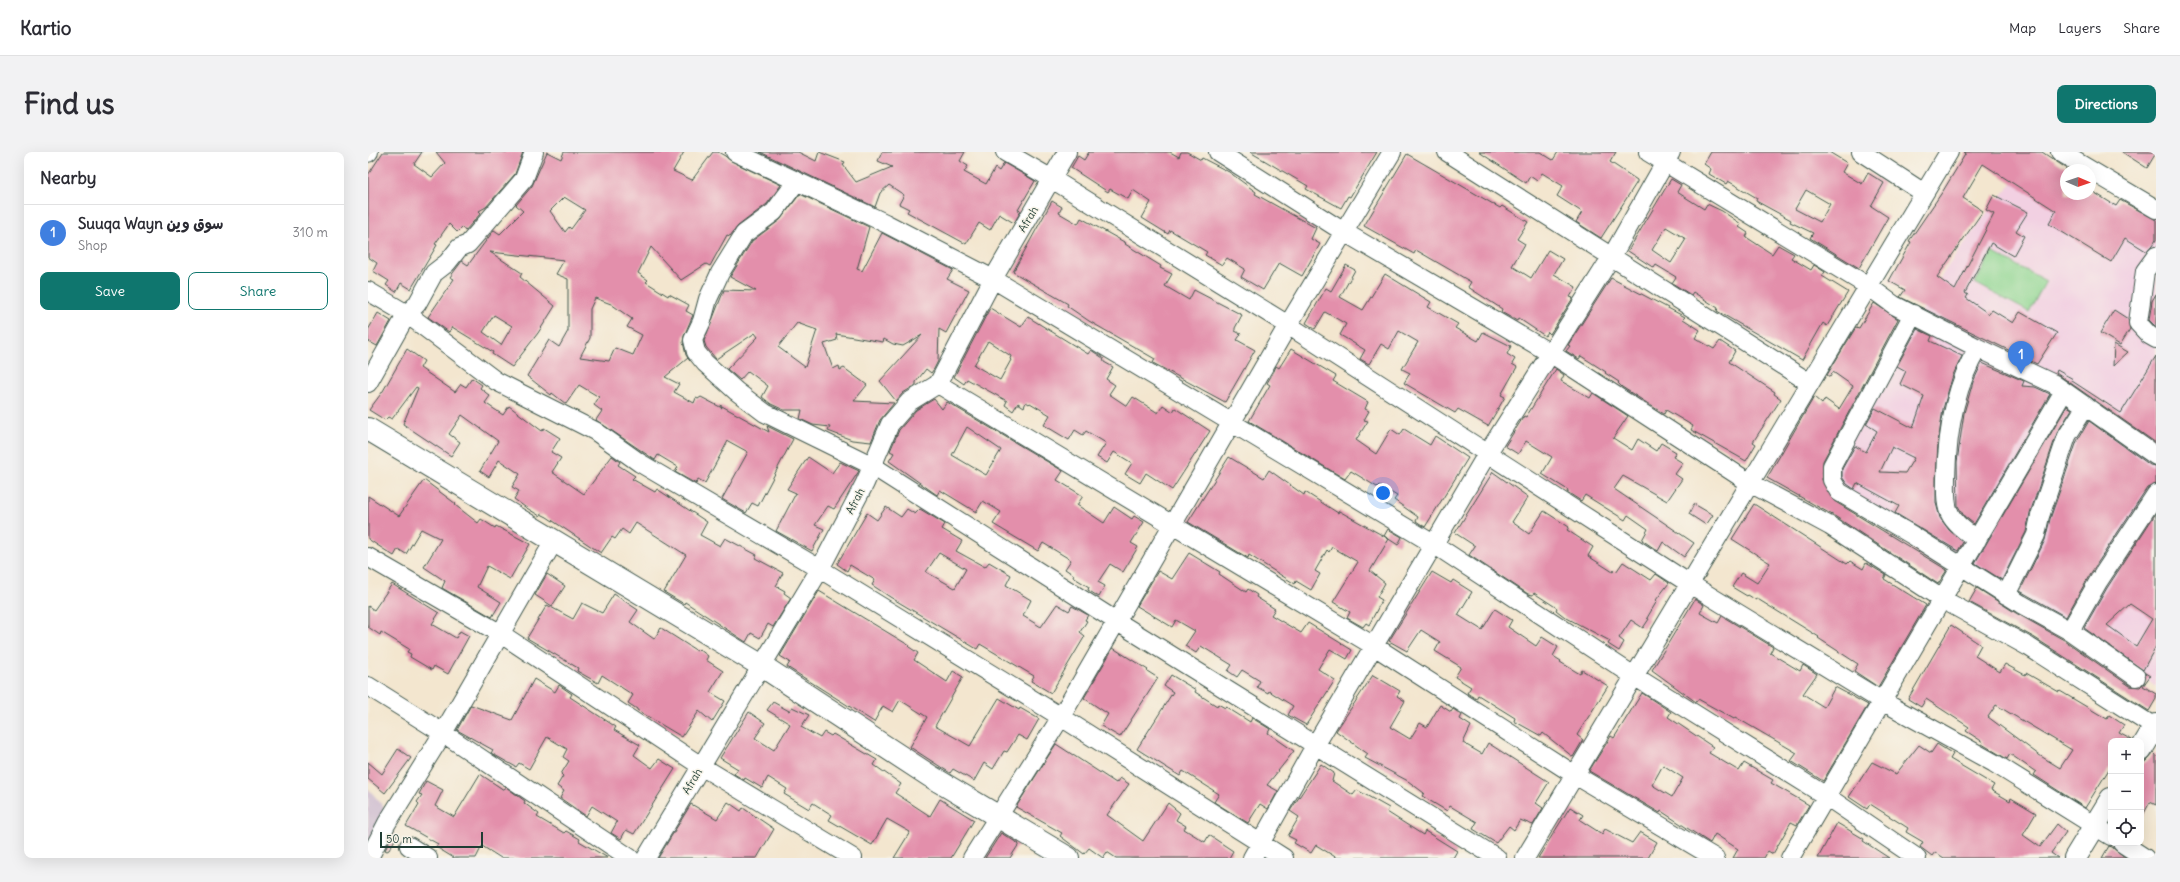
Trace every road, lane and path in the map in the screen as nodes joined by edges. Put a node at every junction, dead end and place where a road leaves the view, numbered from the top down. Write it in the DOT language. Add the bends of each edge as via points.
graph roads {
  1 [pos="534,152"];
  2 [pos="735,152"];
  3 [pos="1005,152"];
  4 [pos="1067,152"];
  5 [pos="1218,152"];
  6 [pos="1392,152"];
  7 [pos="1447,152"];
  8 [pos="1648,152"];
  9 [pos="1862,152"];
  10 [pos="1949,152"];
  11 [pos="2060,152"];
  12 [pos="1668,157"];
  13 [pos="1052,179"];
  14 [pos="797,181"];
  15 [pos="1924,193"];
  16 [pos="2156,209"];
  17 [pos="1344,232"];
  18 [pos="1612,256"];
  19 [pos="2156,256"];
  20 [pos="993,279"];
  21 [pos="1868,286"];
  22 [pos="368,291"];
  23 [pos="407,314"];
  24 [pos="1913,314"];
  25 [pos="1288,325"];
  26 [pos="2156,339"];
  27 [pos="1978,348"];
  28 [pos="1550,354"];
  29 [pos="1810,382"];
  30 [pos="368,383"];
  31 [pos="938,384"];
  32 [pos="2064,391"];
  33 [pos="2086,406"];
  34 [pos="1232,423"];
  35 [pos="368,429"];
  36 [pos="1487,454"];
  37 [pos="2156,456"];
  38 [pos="871,465"];
  39 [pos="1750,483"];
  40 [pos="2156,494"];
  41 [pos="1172,526"];
  42 [pos="1977,540"];
  43 [pos="554,541"];
  44 [pos="1435,545"];
  45 [pos="368,557"];
  46 [pos="1962,565"];
  47 [pos="820,568"];
  48 [pos="1690,584"];
  49 [pos="2006,595"];
  50 [pos="1942,599"];
  51 [pos="1116,621"];
  52 [pos="2070,631"];
  53 [pos="501,634"];
  54 [pos="1374,646"];
  55 [pos="762,666"];
  56 [pos="1634,676"];
  57 [pos="2136,677"];
  58 [pos="368,686"];
  59 [pos="1882,701"];
  60 [pos="1061,717"];
  61 [pos="2156,727"];
  62 [pos="443,732"];
  63 [pos="1316,744"];
  64 [pos="2144,745"];
  65 [pos="702,766"];
  66 [pos="1575,775"];
  67 [pos="1826,796"];
  68 [pos="2108,810"];
  69 [pos="999,815"];
  70 [pos="2103,831"];
  71 [pos="409,846"];
  72 [pos="2127,846"];
  73 [pos="1257,851"];
  74 [pos="369,858"];
  75 [pos="428,858"];
  76 [pos="630,858"];
  77 [pos="646,858"];
  78 [pos="853,858"];
  79 [pos="972,858"];
  80 [pos="1068,858"];
  81 [pos="1284,858"];
  82 [pos="1497,858"];
  83 [pos="1525,858"];
  84 [pos="1715,858"];
  85 [pos="1790,858"];
  86 [pos="1917,858"];
  87 [pos="2075,858"];
  88 [pos="2145,858"];
  1 -- 23 [label="street" via="524,179 468,244 459,248 447,263 434,273 417,304"];
  2 -- 14 [label="street"];
  3 -- 13 [label="street"];
  4 -- 13 [label="street, Afrah"];
  5 -- 17 [label="street"];
  6 -- 17 [label="street"];
  7 -- 18 [label="street"];
  8 -- 12 [label="street"];
  9 -- 15 [label="street"];
  10 -- 15 [label="street"];
  11 -- 16 [label="street"];
  12 -- 18 [label="street"];
  12 -- 21 [label="street"];
  13 -- 20 [label="street, Afrah"];
  13 -- 25 [label="street"];
  14 -- 20 [label="street"];
  14 -- 38 [label="street" via="774,212 744,234 735,247 708,299 693,344 705,363 765,413"];
  15 -- 21 [label="street"];
  17 -- 25 [label="street"];
  17 -- 28 [label="street"];
  18 -- 28 [label="street"];
  18 -- 29 [label="street"];
  19 -- 26 [label="street" via="2146,271 2138,323"];
  20 -- 31 [label="street, Afrah"];
  20 -- 34 [label="street"];
  21 -- 24 [label="street" via="1894,305"];
  21 -- 29 [label="street"];
  22 -- 23 [label="street"];
  23 -- 30 [label="street"];
  23 -- 47 [label="street" via="496,381 595,431 640,463"];
  24 -- 27 [label="street"];
  24 -- 46 [label="street" via="1832,466 1832,480 1839,492"];
  25 -- 34 [label="street"];
  25 -- 36 [label="street"];
  27 -- 32 [label="street"];
  27 -- 42 [label="street" via="1960,386 1947,438 1946,491 1948,508 1955,522"];
  28 -- 36 [label="street"];
  28 -- 39 [label="street"];
  29 -- 39 [label="street"];
  31 -- 38 [label="street, Afrah" via="909,402 899,412 890,424"];
  31 -- 41 [label="street"];
  32 -- 33 [label="street"];
  32 -- 42 [label="street"];
  33 -- 37 [label="street"];
  33 -- 49 [label="street" via="2067,436 2036,535"];
  34 -- 41 [label="street"];
  34 -- 44 [label="street"];
  35 -- 43 [label="main road"];
  36 -- 44 [label="street"];
  36 -- 48 [label="street"];
  38 -- 47 [label="street, Afrah" via="865,483"];
  38 -- 51 [label="street"];
  39 -- 48 [label="street"];
  39 -- 50 [label="street" via="1830,526"];
  40 -- 52 [label="street" via="2098,582"];
  41 -- 51 [label="street"];
  41 -- 54 [label="street"];
  42 -- 46 [label="street"];
  43 -- 53 [label="street"];
  43 -- 55 [label="main road"];
  44 -- 54 [label="street"];
  44 -- 56 [label="street"];
  45 -- 53 [label="street"];
  46 -- 49 [label="street"];
  46 -- 50 [label="street"];
  47 -- 55 [label="street, Afrah"];
  47 -- 60 [label="street"];
  48 -- 56 [label="street"];
  48 -- 59 [label="street"];
  49 -- 52 [label="street"];
  50 -- 59 [label="street"];
  50 -- 61 [label="street" via="2029,647"];
  51 -- 60 [label="street"];
  51 -- 63 [label="street"];
  52 -- 57 [label="street"];
  53 -- 62 [label="street"];
  53 -- 65 [label="street"];
  54 -- 63 [label="street"];
  54 -- 66 [label="street"];
  55 -- 65 [label="street, Afrah"];
  55 -- 69 [label="main road" via="930,776"];
  56 -- 66 [label="street"];
  56 -- 67 [label="street"];
  58 -- 62 [label="street"];
  59 -- 67 [label="street"];
  59 -- 70 [label="street" via="1994,763"];
  60 -- 69 [label="street"];
  60 -- 73 [label="street"];
  61 -- 64 [label="main road"];
  62 -- 74 [label="street" via="387,823"];
  62 -- 76 [label="street"];
  63 -- 73 [label="street"];
  63 -- 82 [label="street"];
  65 -- 77 [label="street, Afrah"];
  65 -- 78 [label="street"];
  66 -- 83 [label="street"];
  66 -- 84 [label="street"];
  67 -- 85 [label="street"];
  67 -- 86 [label="street"];
  68 -- 70 [label="main road"];
  69 -- 79 [label="street"];
  69 -- 80 [label="main road"];
  70 -- 87 [label="main road"];
  71 -- 75 [label="street"];
  72 -- 88 [label="street"];
  73 -- 81 [label="street"];
}
